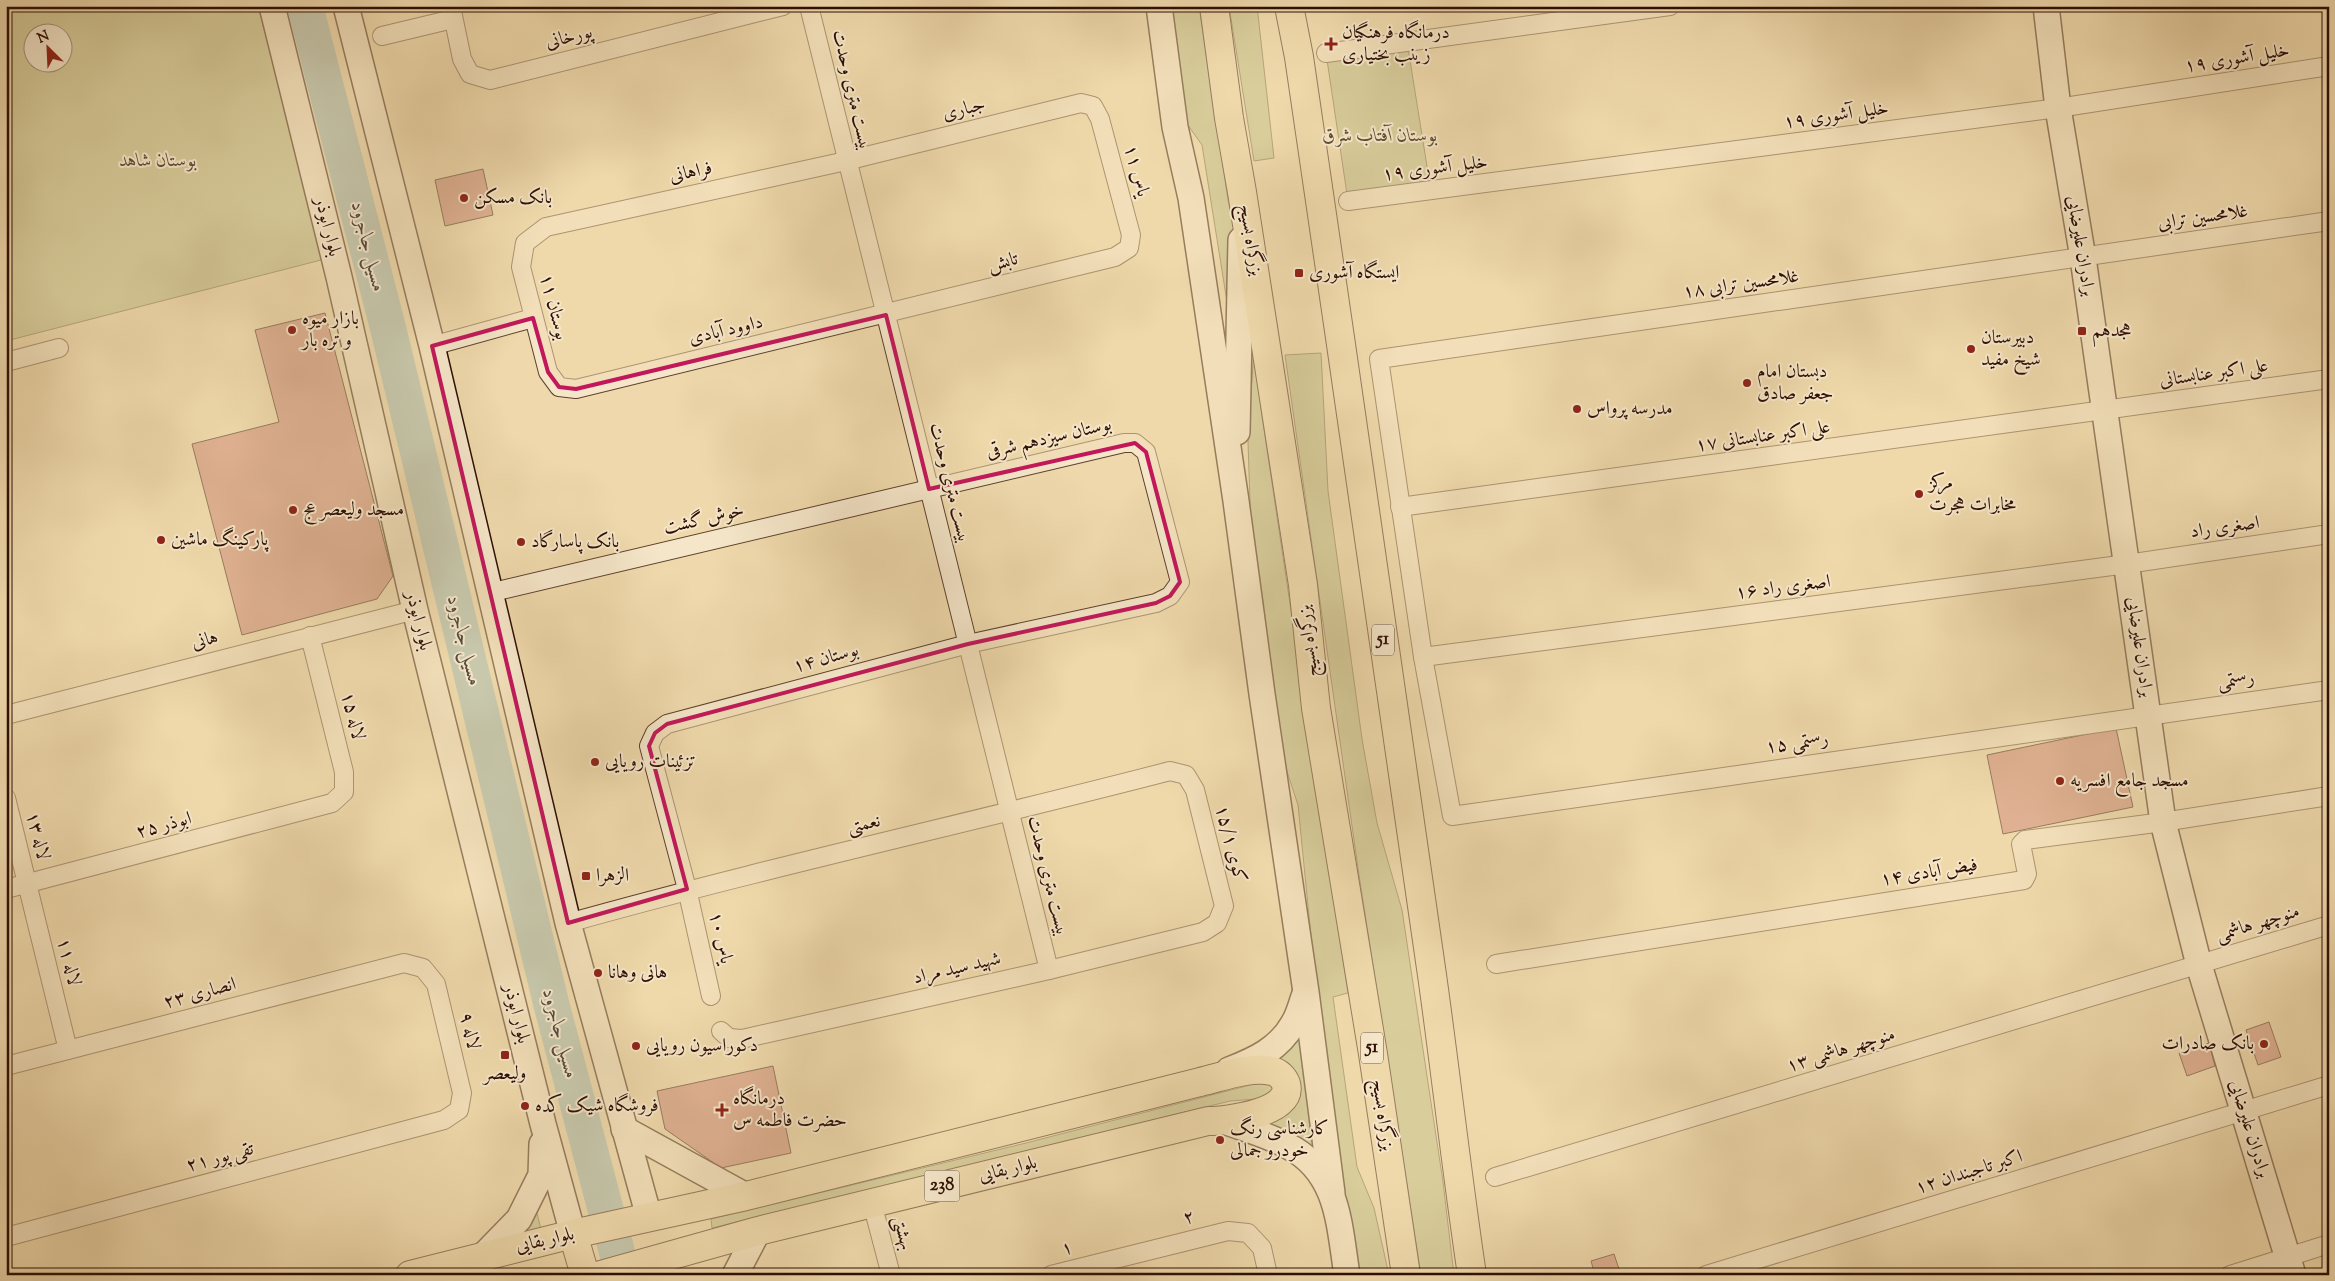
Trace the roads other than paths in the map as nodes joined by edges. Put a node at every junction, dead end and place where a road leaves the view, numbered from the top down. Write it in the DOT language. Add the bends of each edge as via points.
graph roads {
  1 [pos="272,6"];
  2 [pos="346,6"];
  3 [pos="783,6"];
  4 [pos="809,6"];
  5 [pos="1159,6"];
  6 [pos="1214,6"];
  7 [pos="1289,6"];
  8 [pos="1670,6"];
  9 [pos="2046,6"];
  10 [pos="452,13"];
  11 [pos="382,36"];
  12 [pos="1326,53"];
  13 [pos="2329,66"];
  14 [pos="1093,106"];
  15 [pos="2058,108"];
  16 [pos="846,161"];
  17 [pos="1242,192"];
  18 [pos="1348,201"];
  19 [pos="2329,221"];
  20 [pos="546,227"];
  21 [pos="1129,248"];
  22 [pos="2083,258"];
  23 [pos="886,315"];
  24 [pos="534,318"];
  25 [pos="432,346"];
  26 [pos="59,348"];
  27 [pos="6,362"];
  28 [pos="2329,379"];
  29 [pos="576,389"];
  30 [pos="2104,411"];
  31 [pos="929,489"];
  32 [pos="1236,501"];
  33 [pos="1400,508"];
  34 [pos="2329,534"];
  35 [pos="2127,564"];
  36 [pos="489,593"];
  37 [pos="1170,596"];
  38 [pos="414,610"];
  39 [pos="310,636"];
  40 [pos="968,644"];
  41 [pos="1423,656"];
  42 [pos="2329,690"];
  43 [pos="2149,714"];
  44 [pos="6,715"];
  45 [pos="1170,771"];
  46 [pos="2329,796"];
  47 [pos="6,798"];
  48 [pos="332,803"];
  49 [pos="1010,813"];
  50 [pos="2163,822"];
  51 [pos="27,884"];
  52 [pos="6,889"];
  53 [pos="687,889"];
  54 [pos="568,923"];
  55 [pos="2329,925"];
  56 [pos="1203,932"];
  57 [pos="404,963"];
  58 [pos="1496,964"];
  59 [pos="2199,965"];
  60 [pos="1049,970"];
  61 [pos="1306,992"];
  62 [pos="711,996"];
  63 [pos="721,1031"];
  64 [pos="68,1050"];
  65 [pos="6,1066"];
  66 [pos="1200,1082"];
  67 [pos="2329,1085"];
  68 [pos="2244,1112"];
  69 [pos="444,1120"];
  70 [pos="1224,1121"];
  71 [pos="543,1124"];
  72 [pos="624,1129"];
  73 [pos="1495,1177"];
  74 [pos="746,1196"];
  75 [pos="1334,1202"];
  76 [pos="872,1203"];
  77 [pos="644,1218"];
  78 [pos="758,1231"];
  79 [pos="583,1232"];
  80 [pos="6,1237"];
  81 [pos="2329,1244"];
  82 [pos="483,1256"];
  83 [pos="658,1266"];
  84 [pos="2290,1266"];
  85 [pos="1095,1269"];
  86 [pos="597,1274"];
  87 [pos="410,1275"];
  88 [pos="735,1275"];
  89 [pos="891,1275"];
  90 [pos="1051,1275"];
  91 [pos="1268,1275"];
  92 [pos="1348,1275"];
  93 [pos="1406,1275"];
  94 [pos="1472,1275"];
  95 [pos="1706,1275"];
  96 [pos="2230,1275"];
  1 -- 38 [label="main road, بلوار ابوذر" via="340,276"];
  2 -- 25 [label="main road"];
  3 -- 10 [label="street, پورخانی" via="490,80 470,74 462,59"];
  4 -- 16 [label="street, بیست متری وحدت"];
  5 -- 32 [label="main road"];
  6 -- 17 [label="main road, بزرگراه بسیج / 51"];
  7 -- 94 [label="main road, 51" via="1300,57"];
  8 -- 12 [label="street"];
  9 -- 15 [label="main road, برادران علیرضایی"];
  10 -- 11 [label="street"];
  13 -- 15 [label="street, خلیل آشوری ۱۹"];
  14 -- 16 [label="street, جباری" via="1081,103"];
  14 -- 21 [label="street, یاس ۱۱" via="1100,119 1131,235"];
  15 -- 18 [label="street, خلیل آشوری ۱۹"];
  15 -- 22 [label="main road, برادران علیرضایی"];
  16 -- 20 [label="street, فراهانی"];
  16 -- 23 [label="street, بیست متری وحدت"];
  17 -- 32 [label="main road"];
  17 -- 93 [label="main road, بزرگراه بسیج / 51" via="1303,585 1316,708"];
  19 -- 22 [label="street, غلامحسین ترابی"];
  20 -- 24 [label="street, بوستان ۱۱" via="525,243 522,267"];
  21 -- 23 [label="street, تابش" via="1115,257"];
  22 -- 30 [label="main road, برادران علیرضایی"];
  22 -- 33 [label="street, غلامحسین ترابی ۱۸" via="1380,359"];
  23 -- 29 [label="street, داوود آبادی"];
  23 -- 31 [label="street, بیست متری وحدت"];
  24 -- 25 [label="street"];
  24 -- 29 [label="street, بوستان ۱۱" via="548,372 558,387"];
  25 -- 36 [label="main road"];
  26 -- 27 [label="street"];
  28 -- 30 [label="street, علی اکبر عنابستانی"];
  30 -- 33 [label="street, علی اکبر عنابستانی ۱۷"];
  30 -- 35 [label="main road, برادران علیرضایی"];
  31 -- 36 [label="street, خوش گشت"];
  31 -- 37 [label="street, بوستان سیزدهم شرقی" via="1124,443 1136,443 1146,452 1180,582"];
  31 -- 40 [label="street, بیست متری وحدت"];
  32 -- 61 [label="main road"];
  33 -- 41 [label="street"];
  34 -- 35 [label="street, اصغری راد"];
  35 -- 41 [label="street, اصغری راد ۱۶"];
  35 -- 43 [label="main road, برادران علیرضایی"];
  36 -- 54 [label="main road"];
  37 -- 40 [label="street, بوستان ۱۴" via="1156,603"];
  38 -- 39 [label="street, هانی"];
  38 -- 71 [label="main road, بلوار ابوذر"];
  39 -- 44 [label="street, هانی"];
  39 -- 48 [label="street, لاله ۱۵" via="344,772 344,792"];
  40 -- 49 [label="street, بیست متری وحدت"];
  40 -- 53 [label="street, بوستان ۱۴" via="667,724 654,733 649,746"];
  41 -- 43 [label="street, رستمی ۱۵" via="1452,816"];
  42 -- 43 [label="street, رستمی"];
  43 -- 50 [label="main road, برادران علیرضایی"];
  45 -- 49 [label="street, نعمتی"];
  45 -- 56 [label="street, کوی ۱۵/۱" via="1186,775 1195,790 1224,906 1217,923"];
  46 -- 50 [label="street, فیض آبادی ۱۴"];
  47 -- 51 [label="street, لاله ۱۳"];
  48 -- 51 [label="street, ابوذر ۲۵"];
  49 -- 53 [label="street, نعمتی"];
  49 -- 60 [label="street, بیست متری وحدت"];
  50 -- 58 [label="street, فیض آبادی ۱۴" via="2025,840 2021,844 2027,874 2024,880"];
  50 -- 59 [label="main road, برادران علیرضایی"];
  51 -- 52 [label="street, ابوذر ۲۵"];
  51 -- 64 [label="street, لاله ۱۱"];
  53 -- 54 [label="street, نعمتی"];
  53 -- 62 [label="street, یاس ۱۰"];
  54 -- 72 [label="main road"];
  55 -- 59 [label="street, منوچهر هاشمی"];
  56 -- 60 [label="street, شهید سید مراد"];
  57 -- 64 [label="street, انصاری ۲۳"];
  57 -- 69 [label="street, لاله ۹" via="423,968 436,984 462,1093 459,1110"];
  59 -- 68 [label="main road, برادران علیرضایی"];
  59 -- 73 [label="street, منوچهر هاشمی ۱۳"];
  60 -- 63 [label="street, شهید سید مراد" via="742,1039 729,1038"];
  61 -- 66 [label="main road, بلوار بقایی / 238" via="1294,1024 1275,1046 1258,1058"];
  61 -- 75 [label="main road"];
  64 -- 65 [label="street, انصاری ۲۳"];
  66 -- 70 [label="main road" via="1262,1070 1274,1071 1286,1084 1285,1096 1275,1106"];
  66 -- 74 [label="main road, بلوار بقایی / 238"];
  67 -- 68 [label="street, اکبر تاجبندان ۱۲"];
  68 -- 84 [label="main road, برادران علیرضایی"];
  68 -- 95 [label="street, اکبر تاجبندان ۱۲"];
  69 -- 80 [label="street, تقی پور ۲۱"];
  70 -- 75 [label="main road, بلوار بقایی / 238" via="1289,1146 1305,1157 1318,1168"];
  70 -- 76 [label="main road, بلوار بقایی / 238" via="1208,1121"];
  71 -- 79 [label="main road, بلوار ابوذر"];
  71 -- 82 [label="main road" via="541,1175 519,1219"];
  72 -- 74 [label="main road"];
  72 -- 77 [label="main road"];
  74 -- 77 [label="main road, بلوار بقایی / 238"];
  75 -- 92 [label="main road"];
  76 -- 78 [label="main road, بلوار بقایی / 238"];
  76 -- 89 [label="street, بهشتی"];
  77 -- 79 [label="main road, 238"];
  77 -- 83 [label="main road"];
  78 -- 83 [label="main road, بلوار بقایی / 238"];
  78 -- 88 [label="main road"];
  79 -- 82 [label="main road, بلوار بقایی / 238"];
  79 -- 86 [label="main road"];
  81 -- 84 [label="street"];
  82 -- 87 [label="main road, بلوار بقایی / 238"];
  83 -- 86 [label="main road, 238"];
  84 -- 96 [label="street"];
  85 -- 90 [label="street, ۱"];
  85 -- 91 [label="street, ۲" via="1228,1230 1248,1233 1262,1248"];
}
